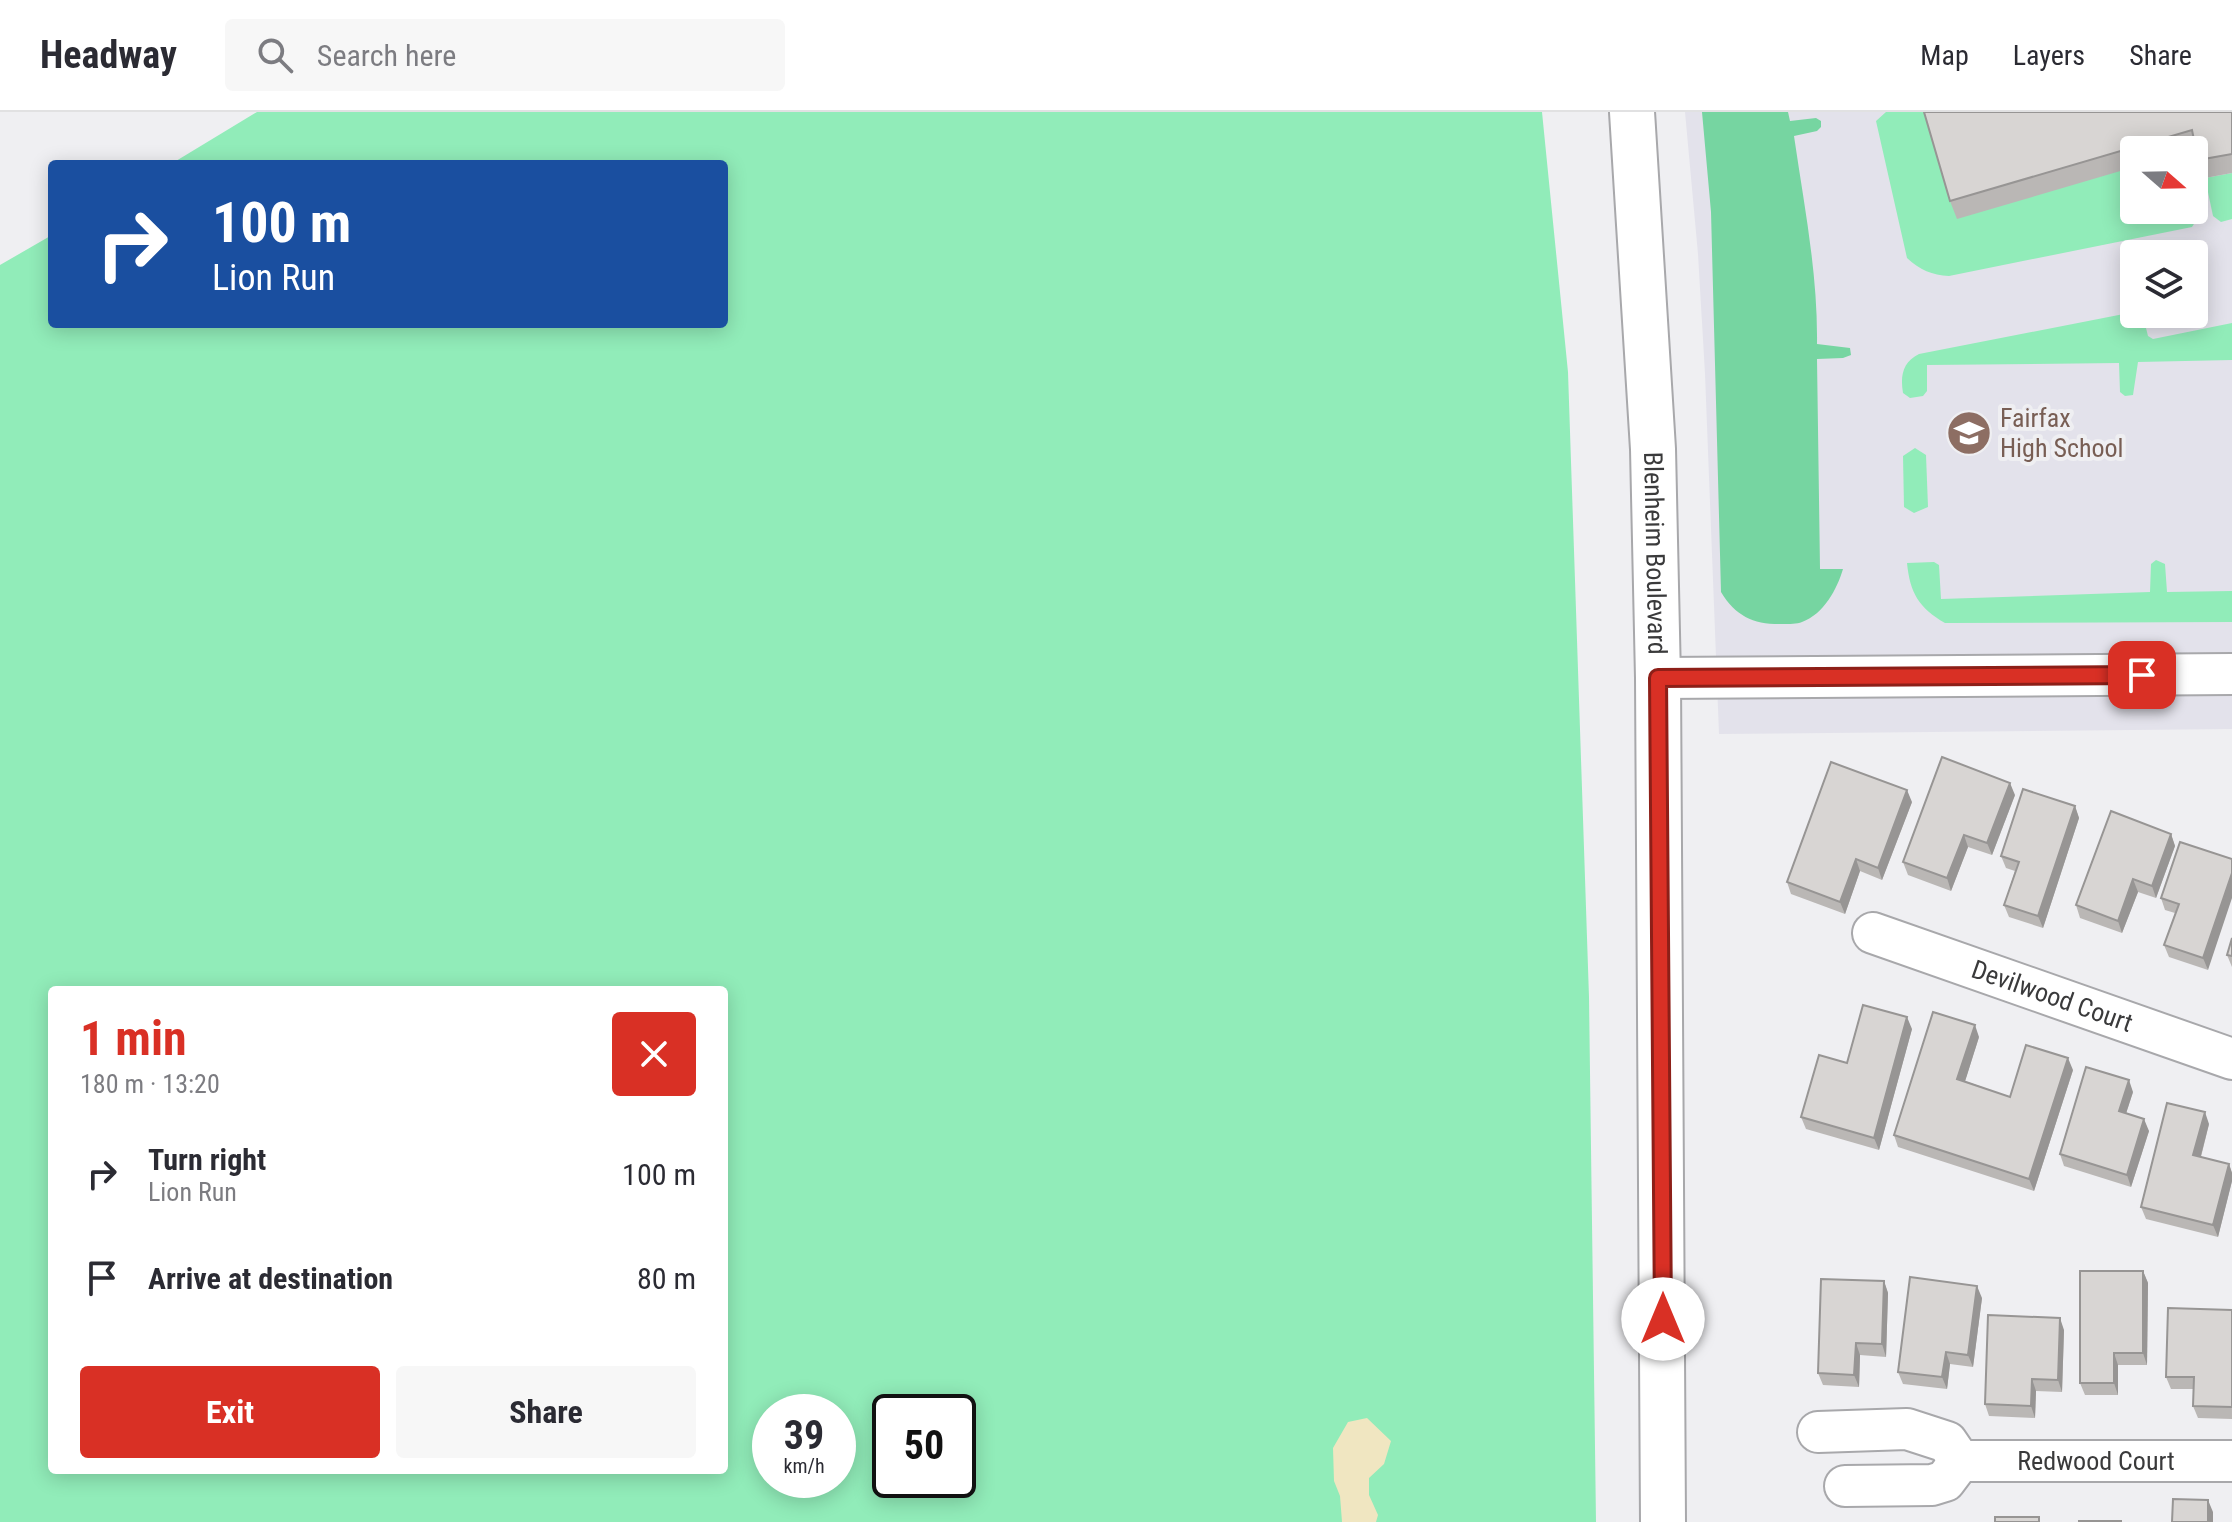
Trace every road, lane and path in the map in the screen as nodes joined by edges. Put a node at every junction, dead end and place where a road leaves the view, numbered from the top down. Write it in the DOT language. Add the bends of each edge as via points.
graph roads {
  1 [pos="1632,112"];
  2 [pos="2232,674"];
  3 [pos="1658,678"];
  4 [pos="1873,933"];
  5 [pos="2232,1059"];
  6 [pos="1818,1432"];
  7 [pos="1960,1461"];
  8 [pos="2232,1461"];
  9 [pos="1845,1486"];
  10 [pos="1663,1522"];
  1 -- 3 [label="main road, Blenheim Boulevard" via="1653,449"];
  2 -- 3 [label="street"];
  3 -- 10 [label="main road, Blenheim Boulevard"];
  4 -- 5 [label="street, Devilwood Court"];
  6 -- 7 [label="street" via="1907,1429 1947,1442"];
  7 -- 8 [label="street, Redwood Court"];
  7 -- 9 [label="street" via="1945,1481 1932,1485"];
}
